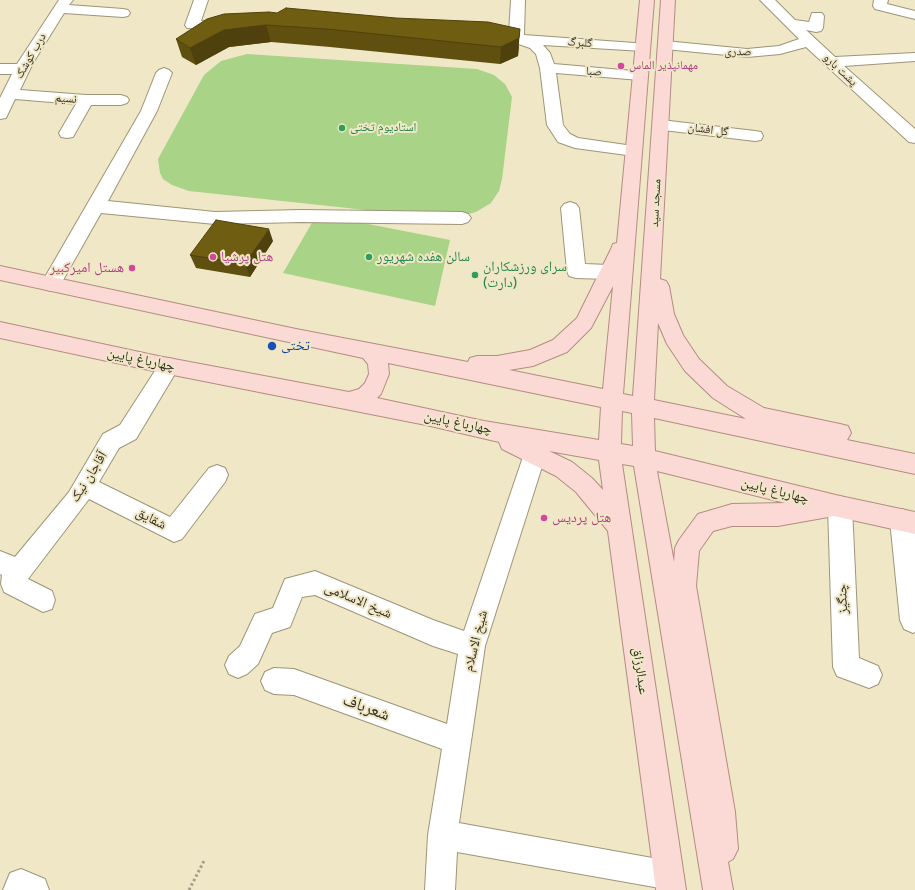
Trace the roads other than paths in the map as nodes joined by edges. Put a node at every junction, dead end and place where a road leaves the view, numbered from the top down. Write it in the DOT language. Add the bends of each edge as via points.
graph roads {
  1 [pos="201,0"];
  2 [pos="518,0"];
  3 [pos="647,0"];
  4 [pos="668,0"];
  5 [pos="767,0"];
  6 [pos="880,3"];
  7 [pos="63,5"];
  8 [pos="123,13"];
  9 [pos="915,14"];
  10 [pos="817,16"];
  11 [pos="791,23"];
  12 [pos="239,26"];
  13 [pos="500,32"];
  14 [pos="517,36"];
  15 [pos="809,41"];
  16 [pos="665,46"];
  17 [pos="643,47"];
  18 [pos="915,57"];
  19 [pos="832,62"];
  20 [pos="548,68"];
  21 [pos="0,69"];
  22 [pos="22,69"];
  23 [pos="164,73"];
  24 [pos="640,75"];
  25 [pos="11,94"];
  26 [pos="86,100"];
  27 [pos="121,100"];
  28 [pos="0,114"];
  29 [pos="660,125"];
  30 [pos="67,133"];
  31 [pos="755,136"];
  32 [pos="915,138"];
  33 [pos="634,151"];
  34 [pos="96,206"];
  35 [pos="570,208"];
  36 [pos="462,218"];
  37 [pos="627,232"];
  38 [pos="653,248"];
  39 [pos="609,272"];
  40 [pos="0,273"];
  41 [pos="51,284"];
  42 [pos="0,330"];
  43 [pos="370,352"];
  44 [pos="169,366"];
  45 [pos="444,366"];
  46 [pos="349,401"];
  47 [pos="612,401"];
  48 [pos="643,407"];
  49 [pos="484,430"];
  50 [pos="915,449"];
  51 [pos="609,452"];
  52 [pos="535,454"];
  53 [pos="644,458"];
  54 [pos="915,464"];
  55 [pos="217,475"];
  56 [pos="85,486"];
  57 [pos="840,507"];
  58 [pos="908,522"];
  59 [pos="619,526"];
  60 [pos="7,565"];
  61 [pos="43,600"];
  62 [pos="913,620"];
  63 [pos="472,646"];
  64 [pos="238,665"];
  65 [pos="869,675"];
  66 [pos="274,681"];
  67 [pos="457,741"];
  68 [pos="443,835"];
  69 [pos="670,883"];
  70 [pos="18,890"];
  71 [pos="34,890"];
  72 [pos="440,890"];
  73 [pos="718,890"];
  74 [pos="725,890"];
  1 -- 12 [label="street" via="192,25"];
  2 -- 14 [label="street"];
  3 -- 17 [label="main road, مسجد سید"];
  4 -- 16 [label="main road, مسجد سید"];
  5 -- 11 [label="street, پشت بارو"];
  6 -- 9 [label="street"];
  7 -- 8 [label="street"];
  7 -- 22 [label="street, درب کوشک"];
  10 -- 11 [label="street" via="816,28"];
  11 -- 15 [label="street, پشت بارو"];
  13 -- 14 [label="street, گلبرگ"];
  14 -- 17 [label="street, گلبرگ"];
  14 -- 20 [label="street" via="535,45 543,53"];
  15 -- 16 [label="street, صدری" via="780,50 713,57"];
  15 -- 19 [label="street, پشت بارو"];
  16 -- 29 [label="main road, مسجد سید"];
  17 -- 24 [label="main road, مسجد سید"];
  18 -- 19 [label="street"];
  19 -- 32 [label="street, پشت بارو"];
  20 -- 24 [label="street, صبا"];
  20 -- 33 [label="street" via="555,125 564,138 575,143"];
  21 -- 22 [label="street"];
  22 -- 25 [label="street, درب کوشک"];
  23 -- 34 [label="street" via="148,111"];
  24 -- 33 [label="main road, مسجد سید"];
  25 -- 26 [label="street, نسیم"];
  25 -- 28 [label="street, درب کوشک"];
  26 -- 27 [label="street, نسیم"];
  26 -- 30 [label="street"];
  29 -- 31 [label="street, گل افشان"];
  29 -- 38 [label="main road, مسجد سید"];
  33 -- 37 [label="main road, مسجد سید"];
  34 -- 36 [label="street" via="215,218"];
  34 -- 41 [label="street"];
  35 -- 39 [label="street" via="576,271"];
  37 -- 39 [label="main road"];
  37 -- 47 [label="main road, مسجد سید"];
  38 -- 48 [label="main road, مسجد سید"];
  38 -- 50 [label="main road" via="664,314 674,338 692,365 720,392 759,416"];
  39 -- 45 [label="main road" via="584,323 560,346 533,358 497,364"];
  40 -- 41 [label="main road"];
  41 -- 43 [label="main road"];
  42 -- 44 [label="main road, چهارباغ پایین"];
  43 -- 45 [label="main road"];
  43 -- 46 [label="main road" via="378,361 379,374 374,388 366,395"];
  44 -- 46 [label="main road, چهارباغ پایین"];
  44 -- 56 [label="street, آقاجان نیک" via="128,432 111,441"];
  45 -- 47 [label="main road"];
  46 -- 49 [label="main road, چهارباغ پایین"];
  47 -- 48 [label="main road"];
  47 -- 51 [label="main road, مسجد سید"];
  48 -- 53 [label="main road, مسجد سید"];
  48 -- 54 [label="main road"];
  49 -- 51 [label="main road, چهارباغ پایین"];
  49 -- 52 [label="main road"];
  51 -- 53 [label="main road, چهارباغ پایین"];
  51 -- 59 [label="main road, عبدالرزاق"];
  52 -- 59 [label="main road" via="564,469 584,485"];
  52 -- 63 [label="street, شیخ الاسلام"];
  53 -- 57 [label="main road, چهارباغ پایین"];
  53 -- 73 [label="main road"];
  55 -- 56 [label="street, شقایق" via="174,531"];
  56 -- 60 [label="street, آقاجان نیک" via="78,499 19,571"];
  57 -- 58 [label="main road, چهارباغ پایین"];
  57 -- 65 [label="street, چنگیز" via="846,667"];
  57 -- 74 [label="main road" via="778,515 732,515 706,522 686,548 684,586 721,812"];
  58 -- 62 [label="street"];
  59 -- 69 [label="main road, عبدالرزاق"];
  60 -- 61 [label="street" via="13,584"];
  63 -- 64 [label="street, شیخ الاسلامی" via="433,633 315,583 294,587 281,618 264,623 249,655"];
  63 -- 67 [label="street, شیخ الاسلام"];
  66 -- 67 [label="street, شعرباف" via="294,682"];
  67 -- 68 [label="street, شیخ الاسلام"];
  68 -- 69 [label="street"];
  68 -- 72 [label="street, شیخ الاسلام"];
  70 -- 71 [label="street" via="21,884"];
}
